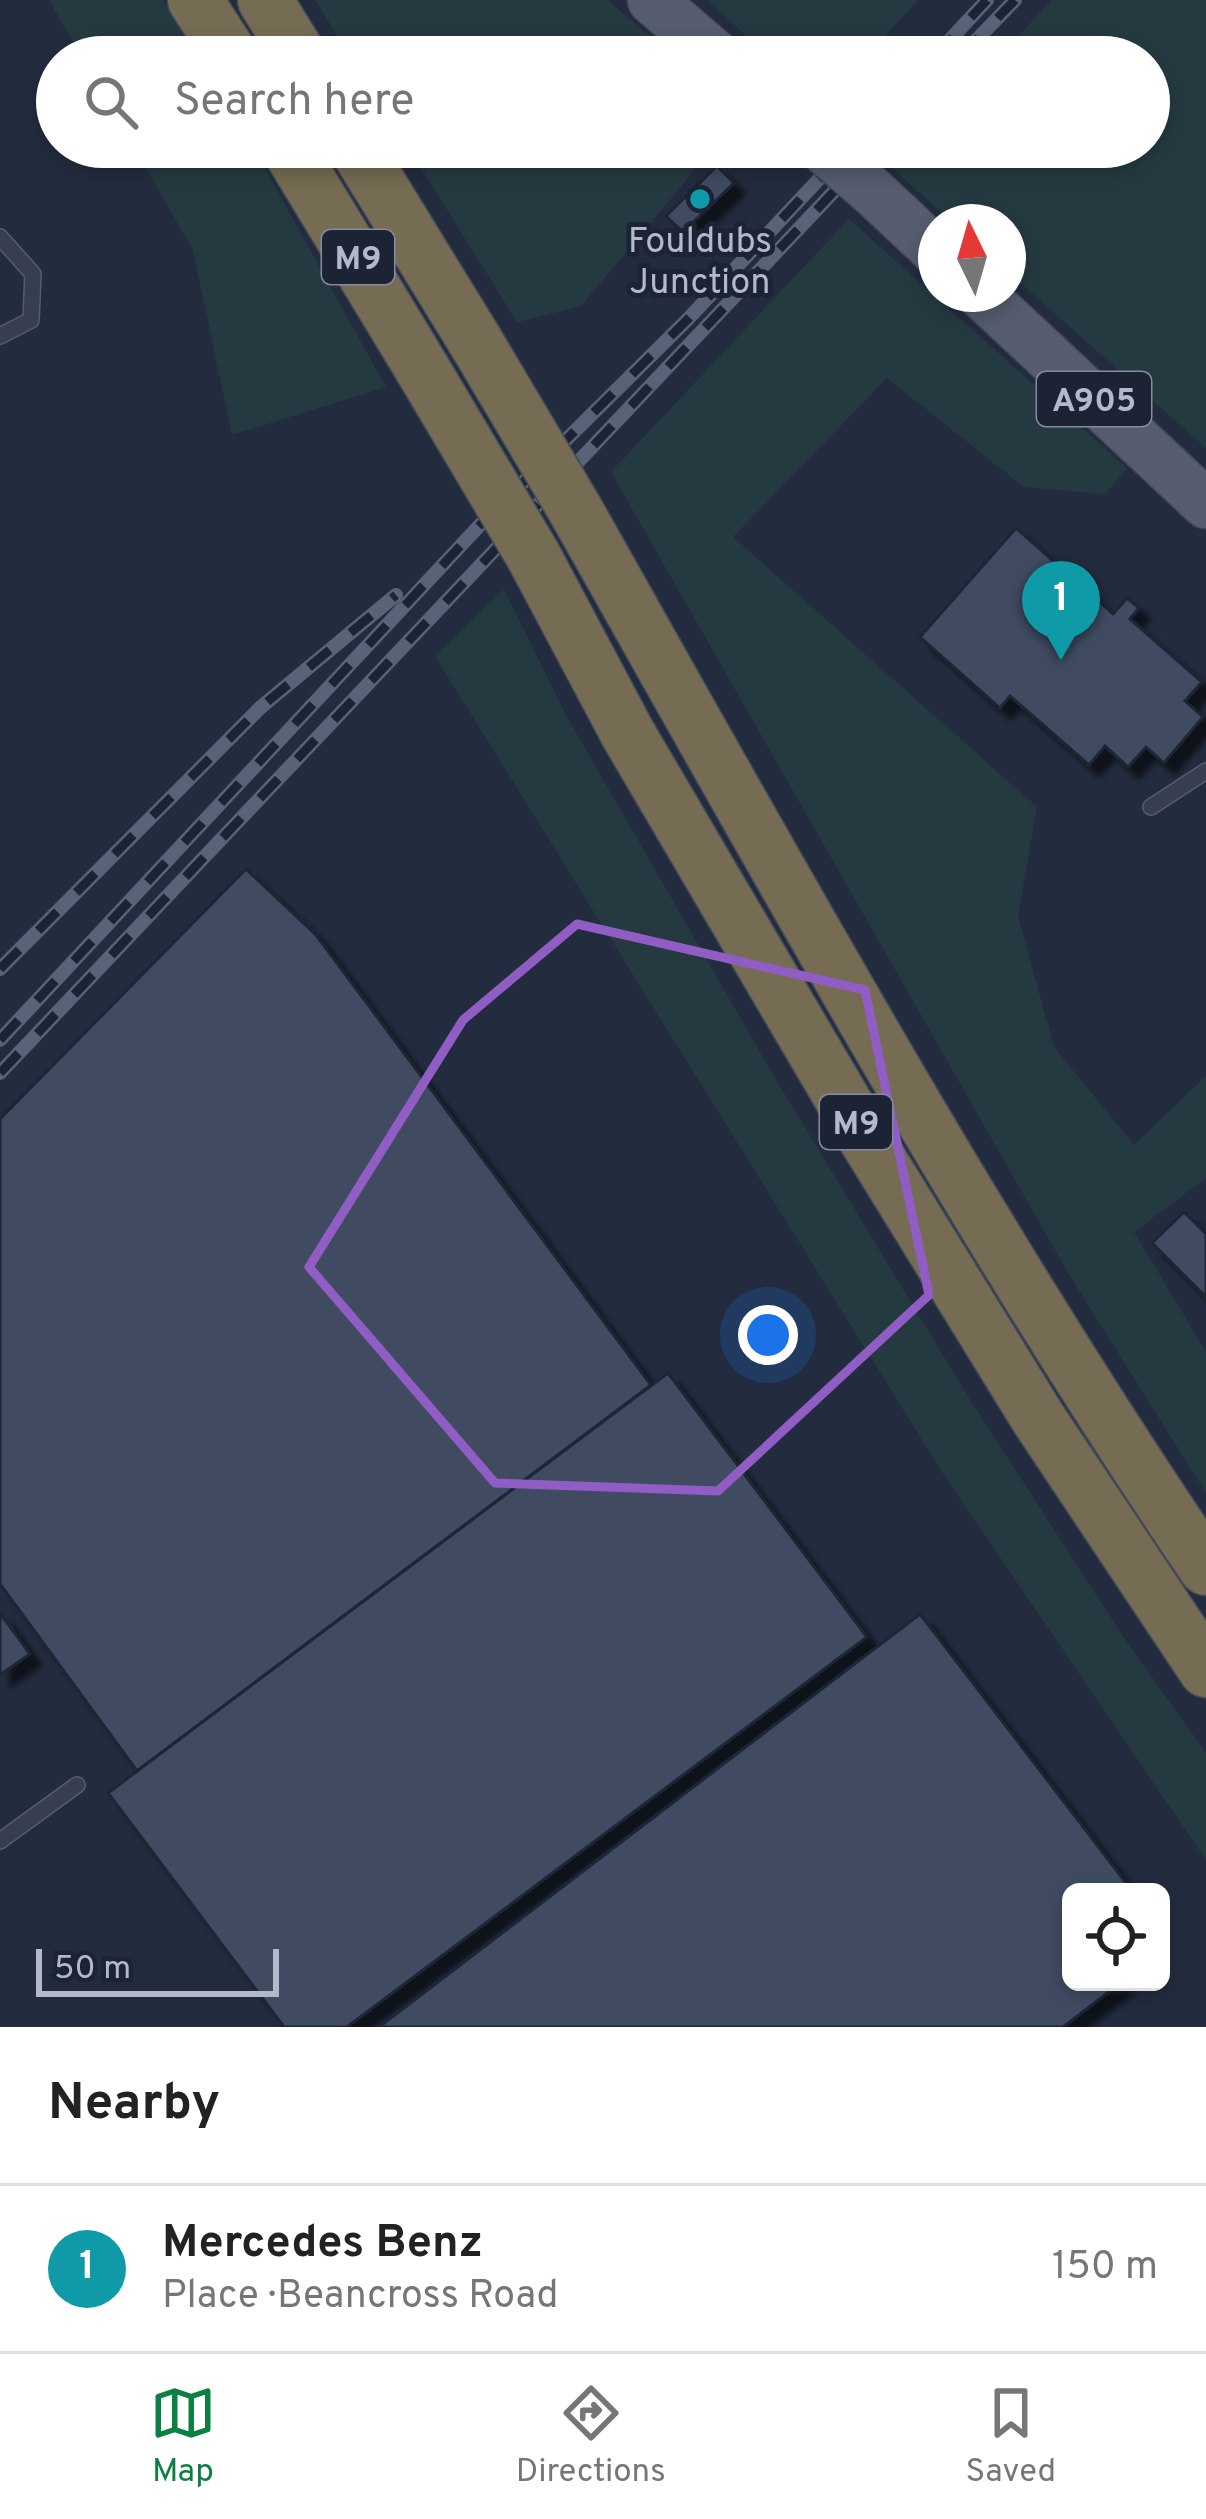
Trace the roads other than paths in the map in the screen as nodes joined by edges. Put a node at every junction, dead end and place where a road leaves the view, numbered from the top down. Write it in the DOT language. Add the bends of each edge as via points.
graph roads {
  1 [pos="195,0"];
  2 [pos="265,0"];
  3 [pos="652,0"];
  4 [pos="218,36"];
  5 [pos="287,36"];
  6 [pos="694,36"];
  7 [pos="301,168"];
  8 [pos="369,168"];
  9 [pos="845,168"];
  10 [pos="918,234"];
  11 [pos="0,237"];
  12 [pos="1001,312"];
  13 [pos="0,336"];
  14 [pos="1206,504"];
  15 [pos="1206,770"];
  16 [pos="1151,807"];
  17 [pos="1206,1568"];
  18 [pos="1206,1670"];
  19 [pos="77,1785"];
  20 [pos="0,1841"];
  1 -- 4 [label="highway"];
  2 -- 5 [label="highway"];
  3 -- 6 [label="main road"];
  7 -- 18 [label="highway, M9, bridge" via="535,557 628,734 860,1129"];
  8 -- 17 [label="highway, M9, bridge" via="576,511 941,1154"];
  9 -- 10 [label="main road, bridge"];
  11 -- 13 [label="lane" via="33,274 32,320"];
  12 -- 14 [label="main road, A905"];
  15 -- 16 [label="lane"];
  19 -- 20 [label="lane"];
}
